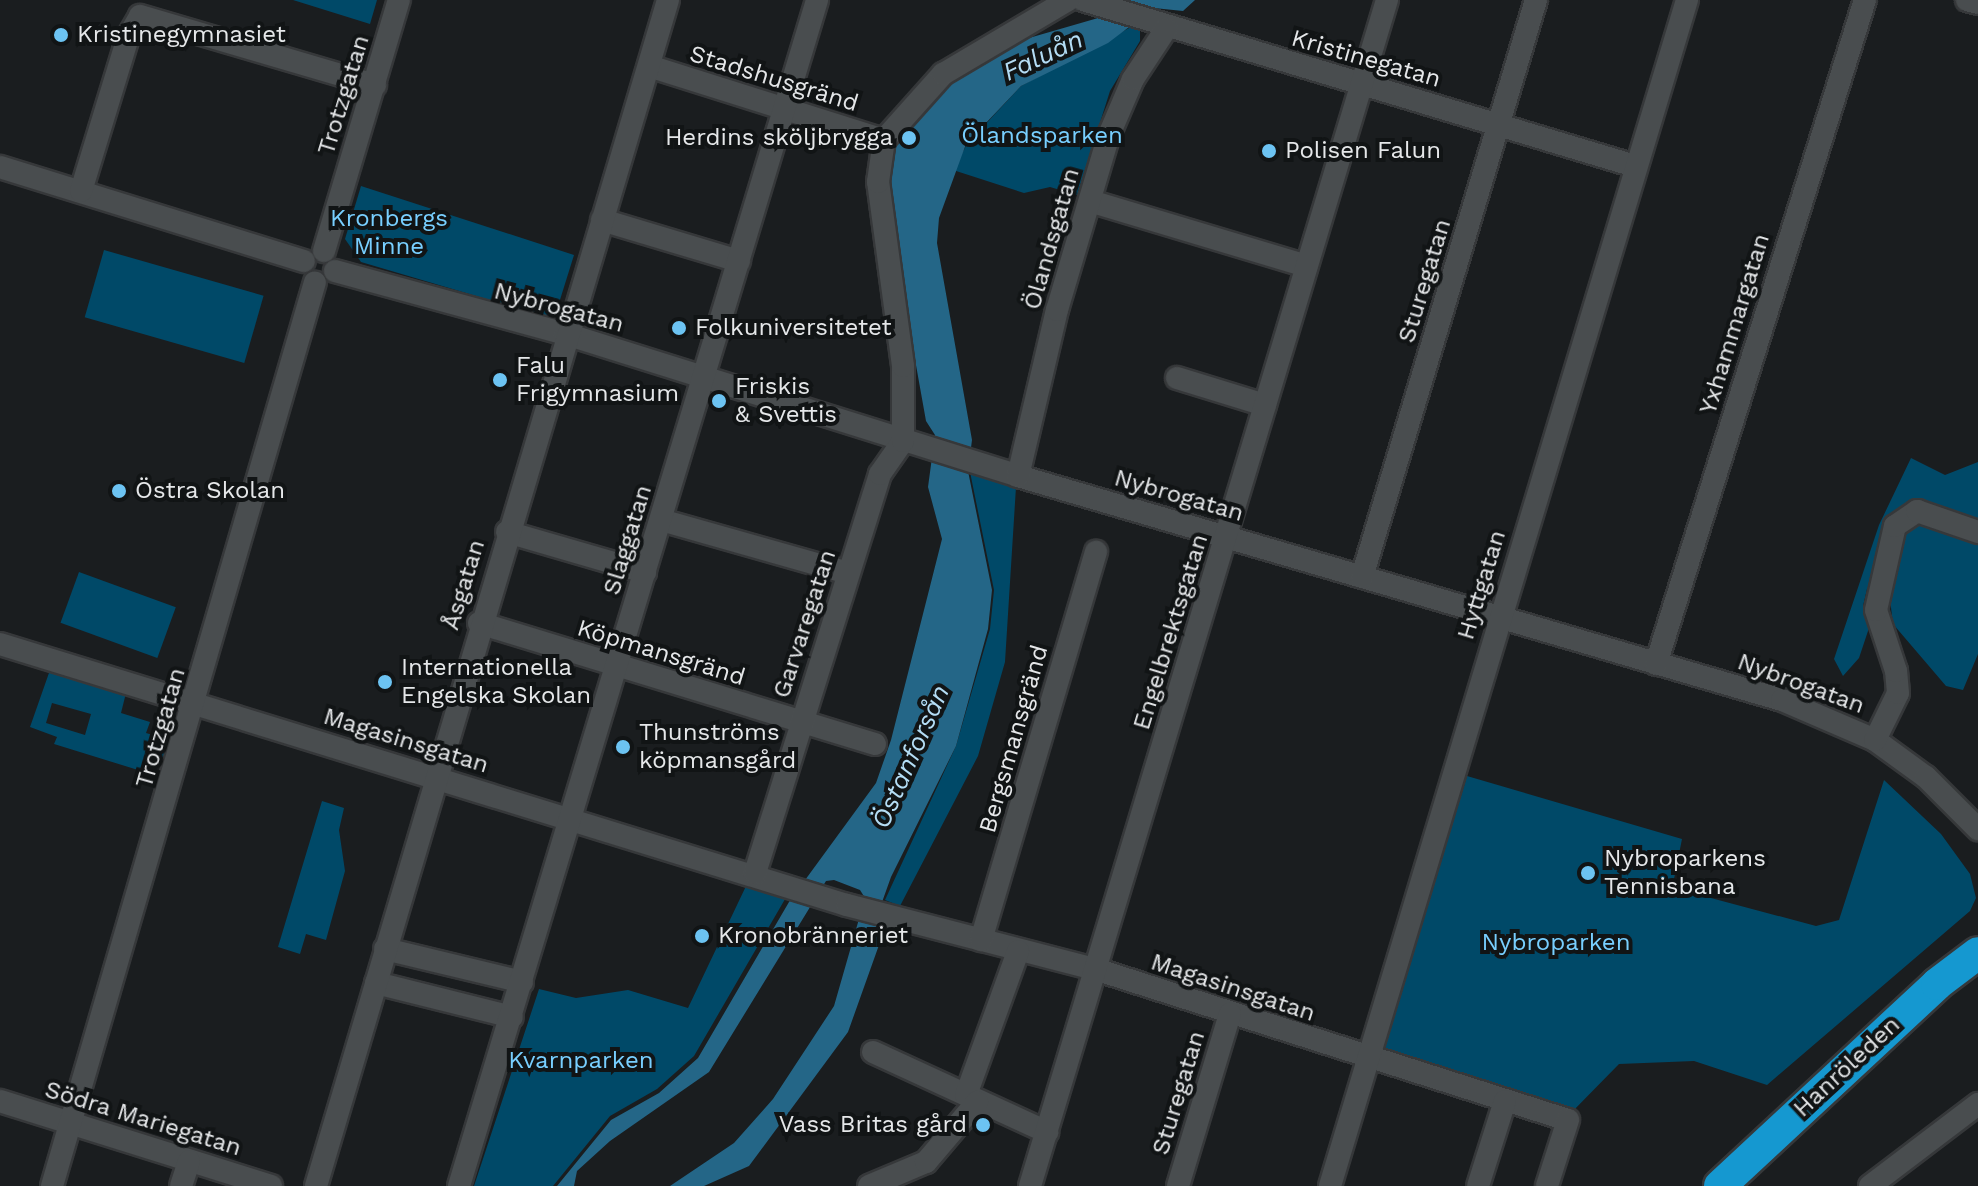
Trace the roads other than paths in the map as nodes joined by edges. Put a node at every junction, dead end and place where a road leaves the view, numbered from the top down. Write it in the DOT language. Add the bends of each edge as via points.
graph roads {
  1 [pos="399,0"];
  2 [pos="668,0"];
  3 [pos="817,0"];
  4 [pos="1068,0"];
  5 [pos="1083,0"];
  6 [pos="1387,0"];
  7 [pos="1536,0"];
  8 [pos="1687,0"];
  9 [pos="1865,0"];
  10 [pos="1967,0"];
  11 [pos="1978,3"];
  12 [pos="1156,25"];
  13 [pos="649,66"];
  14 [pos="375,85"];
  15 [pos="1360,85"];
  16 [pos="784,100"];
  17 [pos="1499,125"];
  18 [pos="884,140"];
  19 [pos="1635,166"];
  20 [pos="0,167"];
  21 [pos="81,191"];
  22 [pos="1090,201"];
  23 [pos="602,220"];
  24 [pos="314,256"];
  25 [pos="739,261"];
  26 [pos="1306,266"];
  27 [pos="335,271"];
  28 [pos="315,282"];
  29 [pos="566,334"];
  30 [pos="703,377"];
  31 [pos="1177,378"];
  32 [pos="1265,405"];
  33 [pos="903,441"];
  34 [pos="1018,476"];
  35 [pos="661,520"];
  36 [pos="507,532"];
  37 [pos="1978,532"];
  38 [pos="1226,537"];
  39 [pos="1096,552"];
  40 [pos="645,572"];
  41 [pos="848,573"];
  42 [pos="1362,577"];
  43 [pos="1499,617"];
  44 [pos="479,623"];
  45 [pos="0,644"];
  46 [pos="1656,664"];
  47 [pos="617,666"];
  48 [pos="195,701"];
  49 [pos="801,722"];
  50 [pos="1875,740"];
  51 [pos="875,744"];
  52 [pos="434,777"];
  53 [pos="572,820"];
  54 [pos="1978,829"];
  55 [pos="755,873"];
  56 [pos="981,940"];
  57 [pos="385,949"];
  58 [pos="1018,951"];
  59 [pos="1978,953"];
  60 [pos="1098,970"];
  61 [pos="376,983"];
  62 [pos="521,985"];
  63 [pos="1230,1014"];
  64 [pos="512,1017"];
  65 [pos="873,1052"];
  66 [pos="1366,1057"];
  67 [pos="971,1099"];
  68 [pos="0,1101"];
  69 [pos="1505,1101"];
  70 [pos="1978,1104"];
  71 [pos="71,1123"];
  72 [pos="1047,1132"];
  73 [pos="189,1161"];
  74 [pos="52,1186"];
  75 [pos="181,1186"];
  76 [pos="271,1186"];
  77 [pos="316,1186"];
  78 [pos="459,1186"];
  79 [pos="869,1186"];
  80 [pos="1030,1186"];
  81 [pos="1178,1186"];
  82 [pos="1330,1186"];
  83 [pos="1478,1186"];
  84 [pos="1547,1186"];
  85 [pos="1720,1186"];
  86 [pos="1870,1186"];
  1 -- 14 [label="street, Trotzgatan"];
  2 -- 13 [label="street, Åsgatan"];
  3 -- 16 [label="street, Slaggatan"];
  4 -- 18 [label="street" via="943,74"];
  5 -- 12 [label="street, Kristinegatan"];
  6 -- 15 [label="street, Engelbrektsgatan"];
  7 -- 17 [label="street, Sturegatan"];
  8 -- 19 [label="street, Hyttgatan"];
  9 -- 46 [label="street, Yxhammargatan"];
  10 -- 11 [label="street"];
  12 -- 15 [label="street, Kristinegatan"];
  12 -- 22 [label="street, Ölandsgatan" via="1120,106"];
  13 -- 16 [label="street, Stadshusgränd"];
  13 -- 23 [label="street, Åsgatan"];
  14 -- 21 [label="street" via="143,15 128,37"];
  14 -- 24 [label="street, Trotzgatan"];
  15 -- 17 [label="street, Kristinegatan"];
  15 -- 26 [label="street, Engelbrektsgatan"];
  16 -- 18 [label="street, Stadshusgränd"];
  16 -- 25 [label="street, Slaggatan"];
  17 -- 19 [label="street, Kristinegatan"];
  17 -- 42 [label="street, Sturegatan"];
  18 -- 33 [label="street" via="878,182 903,366"];
  19 -- 43 [label="street, Hyttgatan"];
  20 -- 21 [label="street"];
  21 -- 24 [label="street"];
  22 -- 26 [label="street"];
  22 -- 34 [label="street, Ölandsgatan"];
  23 -- 25 [label="street"];
  23 -- 29 [label="street, Åsgatan"];
  24 -- 27 [label="street" via="334,259"];
  24 -- 28 [label="street" via="305,275"];
  25 -- 30 [label="street, Slaggatan"];
  26 -- 32 [label="street, Engelbrektsgatan"];
  27 -- 28 [label="street" via="326,282"];
  27 -- 29 [label="street, Nybrogatan"];
  28 -- 48 [label="street, Trotzgatan"];
  29 -- 30 [label="street, Nybrogatan"];
  29 -- 36 [label="street, Åsgatan"];
  30 -- 33 [label="street, Nybrogatan"];
  30 -- 35 [label="street, Slaggatan"];
  31 -- 32 [label="street"];
  32 -- 38 [label="street, Engelbrektsgatan"];
  33 -- 34 [label="street, Nybrogatan"];
  33 -- 41 [label="street, Garvaregatan" via="880,474"];
  34 -- 38 [label="street, Nybrogatan"];
  35 -- 40 [label="street, Slaggatan"];
  35 -- 41 [label="street"];
  36 -- 40 [label="street"];
  36 -- 40 [label="street"];
  36 -- 44 [label="street, Åsgatan"];
  37 -- 50 [label="street" via="1917,511 1892,532 1876,610 1898,693"];
  38 -- 42 [label="street, Nybrogatan"];
  38 -- 60 [label="street, Engelbrektsgatan"];
  39 -- 56 [label="street, Bergsmansgränd"];
  40 -- 47 [label="street, Slaggatan"];
  41 -- 49 [label="street, Garvaregatan"];
  42 -- 43 [label="street, Nybrogatan"];
  43 -- 46 [label="street, Nybrogatan"];
  43 -- 66 [label="street, Hyttgatan"];
  44 -- 47 [label="street, Köpmansgränd"];
  44 -- 52 [label="street, Åsgatan"];
  45 -- 48 [label="street, Magasinsgatan"];
  46 -- 50 [label="street, Nybrogatan" via="1782,700"];
  47 -- 49 [label="street, Köpmansgränd"];
  47 -- 53 [label="street, Slaggatan"];
  48 -- 52 [label="street, Magasinsgatan"];
  48 -- 71 [label="street, Trotzgatan"];
  49 -- 51 [label="street, Köpmansgränd"];
  49 -- 55 [label="street, Garvaregatan"];
  50 -- 54 [label="street, Nybrogatan" via="1926,777"];
  52 -- 53 [label="street, Magasinsgatan"];
  52 -- 57 [label="street, Åsgatan"];
  53 -- 55 [label="street, Magasinsgatan"];
  53 -- 62 [label="street, Slaggatan"];
  55 -- 56 [label="street, Magasinsgatan"];
  56 -- 58 [label="street, Magasinsgatan"];
  57 -- 61 [label="street, Åsgatan"];
  57 -- 62 [label="street"];
  58 -- 60 [label="street, Magasinsgatan"];
  58 -- 67 [label="street"];
  59 -- 85 [label="highway, Hanröleden" via="1937,984"];
  60 -- 63 [label="street, Magasinsgatan"];
  60 -- 72 [label="street, Engelbrektsgatan"];
  61 -- 64 [label="street"];
  61 -- 77 [label="street, Åsgatan"];
  62 -- 64 [label="street, Slaggatan"];
  63 -- 66 [label="street, Magasinsgatan"];
  63 -- 81 [label="street, Sturegatan"];
  64 -- 78 [label="street, Slaggatan"];
  65 -- 67 [label="street"];
  66 -- 69 [label="street, Magasinsgatan"];
  66 -- 82 [label="street, Hyttgatan"];
  67 -- 72 [label="street"];
  67 -- 79 [label="street" via="926,1162"];
  68 -- 71 [label="street, Södra Mariegatan"];
  69 -- 83 [label="street"];
  69 -- 84 [label="street, Magasinsgatan" via="1568,1120"];
  70 -- 86 [label="street"];
  71 -- 73 [label="street, Södra Mariegatan"];
  71 -- 74 [label="street, Trotzgatan"];
  72 -- 80 [label="street, Engelbrektsgatan"];
  73 -- 75 [label="street"];
  73 -- 76 [label="street, Södra Mariegatan"];
}
